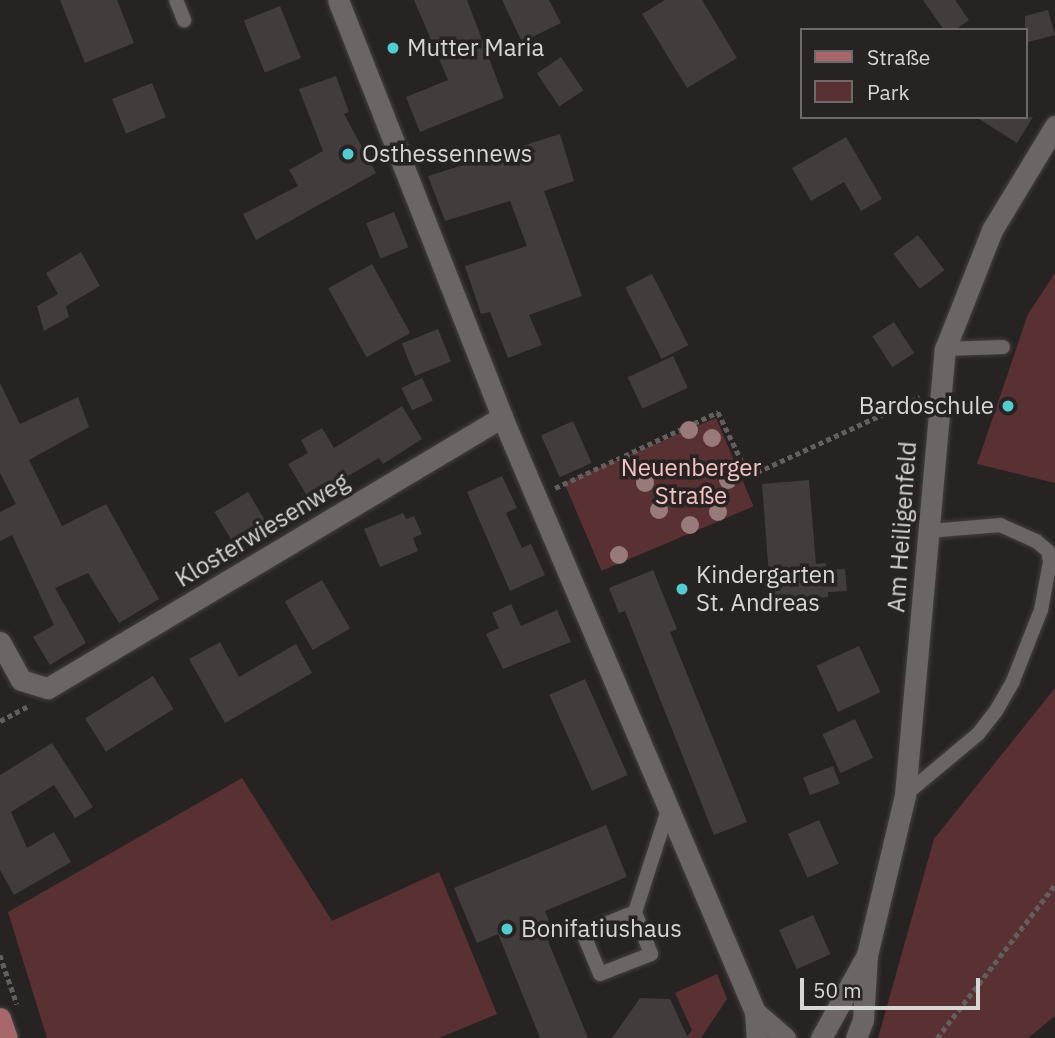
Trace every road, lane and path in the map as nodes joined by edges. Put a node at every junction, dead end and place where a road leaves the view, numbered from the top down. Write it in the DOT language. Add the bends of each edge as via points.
graph roads {
  1 [pos="176,0"];
  2 [pos="338,0"];
  3 [pos="184,20"];
  4 [pos="1055,126"];
  5 [pos="1003,347"];
  6 [pos="945,349"];
  7 [pos="928,396"];
  8 [pos="502,417"];
  9 [pos="536,497"];
  10 [pos="928,531"];
  11 [pos="0,642"];
  12 [pos="30,704"];
  13 [pos="0,721"];
  14 [pos="905,795"];
  15 [pos="668,810"];
  16 [pos="1055,884"];
  17 [pos="635,912"];
  18 [pos="0,955"];
  19 [pos="867,955"];
  20 [pos="755,1012"];
  21 [pos="21,1016"];
  22 [pos="0,1018"];
  23 [pos="7,1038"];
  24 [pos="748,1038"];
  25 [pos="758,1038"];
  26 [pos="785,1038"];
  27 [pos="821,1038"];
  28 [pos="856,1038"];
  29 [pos="937,1038"];
  1 -- 3 [label="lane"];
  2 -- 8 [label="street"];
  4 -- 6 [label="street, Am Heiligenfeld" via="992,230"];
  5 -- 6 [label="lane"];
  6 -- 10 [label="street, Am Heiligenfeld"];
  7 -- 9 [label="path" via="750,476 719,412"];
  8 -- 9 [label="street"];
  8 -- 11 [label="street, Klosterwiesenweg" via="48,688 21,680"];
  9 -- 15 [label="street"];
  10 -- 14 [label="street, Am Heiligenfeld"];
  10 -- 14 [label="lane" via="1000,525 1036,541 1048,551 1050,562 1041,610 996,711 978,734"];
  12 -- 13 [label="path"];
  14 -- 19 [label="street, Am Heiligenfeld"];
  15 -- 17 [label="lane"];
  15 -- 20 [label="street"];
  16 -- 29 [label="path"];
  17 -- 17 [label="lane" via="583,933 600,974 651,954"];
  18 -- 21 [label="path"];
  19 -- 27 [label="street, Am Heiligenfeld"];
  19 -- 28 [label="street, Am Heiligenfeld" via="863,1020"];
  20 -- 24 [label="lane"];
  20 -- 25 [label="street"];
  20 -- 26 [label="street"];
  22 -- 23 [label="main road"];
}
